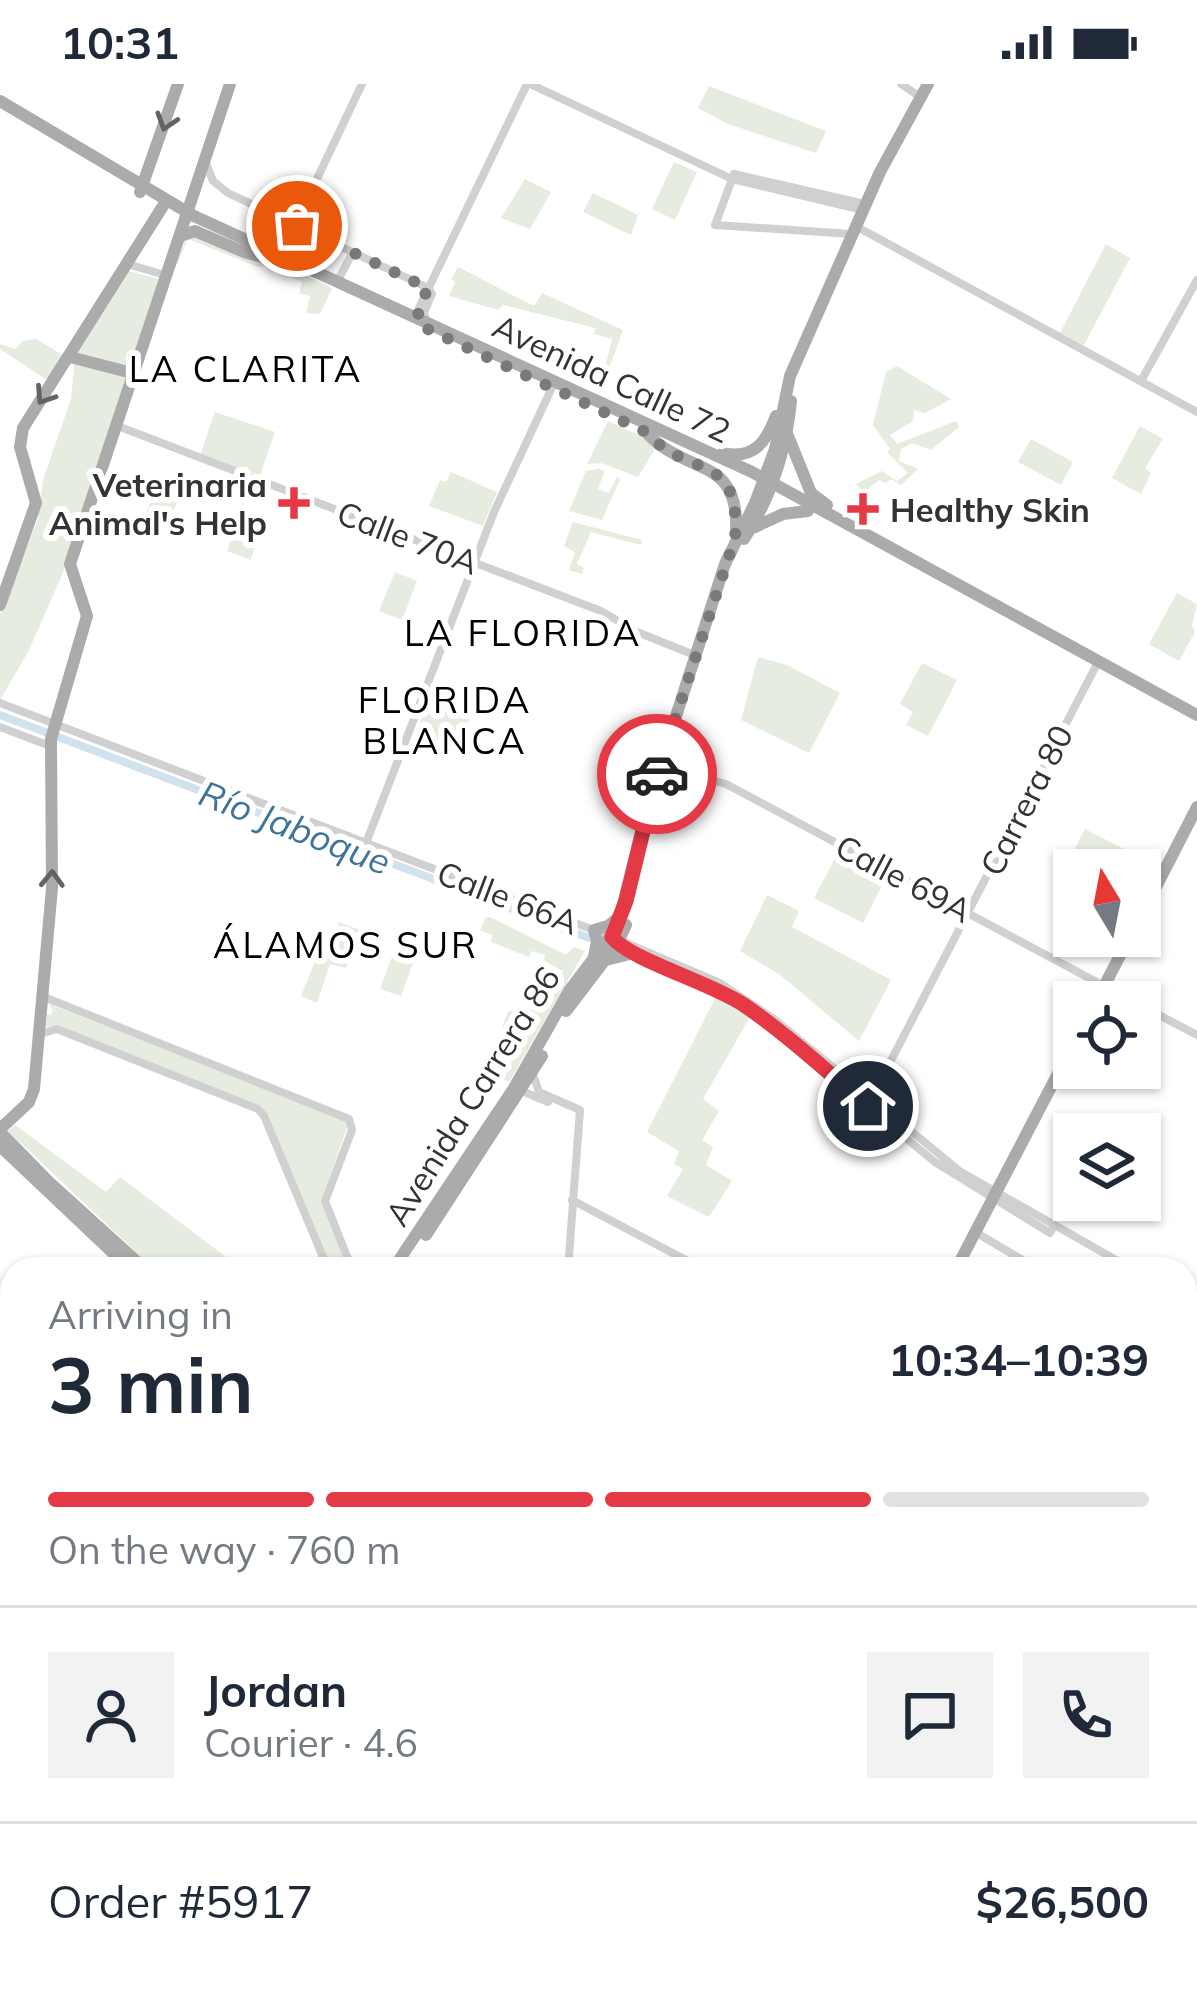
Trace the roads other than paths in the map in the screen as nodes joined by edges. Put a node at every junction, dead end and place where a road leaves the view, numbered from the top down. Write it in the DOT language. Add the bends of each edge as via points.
graph roads {
  1 [pos="178,84"];
  2 [pos="230,84"];
  3 [pos="362,84"];
  4 [pos="531,84"];
  5 [pos="901,84"];
  6 [pos="928,88"];
  7 [pos="0,105"];
  8 [pos="204,156"];
  9 [pos="153,161"];
  10 [pos="198,172"];
  11 [pos="124,174"];
  12 [pos="733,177"];
  13 [pos="141,189"];
  14 [pos="163,206"];
  15 [pos="864,207"];
  16 [pos="186,215"];
  17 [pos="295,225"];
  18 [pos="150,227"];
  19 [pos="857,233"];
  20 [pos="179,236"];
  21 [pos="352,252"];
  22 [pos="276,256"];
  23 [pos="127,264"];
  24 [pos="165,275"];
  25 [pos="338,280"];
  26 [pos="1196,283"];
  27 [pos="428,288"];
  28 [pos="421,320"];
  29 [pos="70,357"];
  30 [pos="132,373"];
  31 [pos="1141,381"];
  32 [pos="554,384"];
  33 [pos="786,387"];
  34 [pos="1197,412"];
  35 [pos="115,425"];
  36 [pos="648,429"];
  37 [pos="788,434"];
  38 [pos="768,484"];
  39 [pos="808,511"];
  40 [pos="860,531"];
  41 [pos="742,534"];
  42 [pos="475,563"];
  43 [pos="0,605"];
  44 [pos="698,656"];
  45 [pos="1097,664"];
  46 [pos="0,703"];
  47 [pos="1197,719"];
  48 [pos="0,727"];
  49 [pos="52,734"];
  50 [pos="667,767"];
  51 [pos="1197,807"];
  52 [pos="366,843"];
  53 [pos="1161,877"];
  54 [pos="967,911"];
  55 [pos="624,920"];
  56 [pos="594,930"];
  57 [pos="616,940"];
  58 [pos="636,951"];
  59 [pos="597,960"];
  60 [pos="1095,981"];
  61 [pos="43,996"];
  62 [pos="1161,1017"];
  63 [pos="97,1021"];
  64 [pos="40,1034"];
  65 [pos="1197,1036"];
  66 [pos="91,1042"];
  67 [pos="533,1072"];
  68 [pos="243,1078"];
  69 [pos="1053,1083"];
  70 [pos="522,1091"];
  71 [pos="862,1097"];
  72 [pos="233,1098"];
  73 [pos="578,1111"];
  74 [pos="0,1131"];
  75 [pos="0,1146"];
  76 [pos="994,1197"];
  77 [pos="573,1201"];
  78 [pos="66,1211"];
  79 [pos="100,1228"];
  80 [pos="975,1232"];
  81 [pos="117,1257"];
  82 [pos="132,1257"];
  83 [pos="323,1257"];
  84 [pos="347,1257"];
  85 [pos="401,1257"];
  86 [pos="411,1257"];
  87 [pos="567,1257"];
  88 [pos="681,1257"];
  89 [pos="962,1257"];
  90 [pos="1018,1257"];
  91 [pos="1108,1257"];
  1 -- 9 [label="main road, one-way"];
  2 -- 8 [label="main road"];
  3 -- 17 [label="street"];
  4 -- 12 [label="street"];
  4 -- 27 [label="street"];
  5 -- 6 [label="street"];
  6 -- 15 [label="main road, Avenida Carrera 86"];
  6 -- 19 [label="main road, Avenida Carrera 86"];
  7 -- 11 [label="main road, Avenida Calle 72"];
  7 -- 13 [label="main road, Avenida Calle 72"];
  8 -- 10 [label="main road"];
  8 -- 17 [label="street" via="221,188"];
  9 -- 11 [label="main road"];
  9 -- 13 [label="main road"];
  10 -- 16 [label="main road"];
  10 -- 22 [label="main road" via="207,213 262,239"];
  11 -- 13 [label="main road, Avenida Calle 72"];
  12 -- 15 [label="street"];
  12 -- 19 [label="street" via="715,225"];
  13 -- 14 [label="main road, Avenida Calle 72"];
  13 -- 16 [label="main road, Avenida Calle 72"];
  13 -- 18 [label="main road"];
  14 -- 16 [label="main road, Avenida Calle 72"];
  14 -- 18 [label="main road"];
  15 -- 19 [label="main road, Avenida Carrera 86"];
  16 -- 20 [label="main road"];
  16 -- 22 [label="main road, Avenida Calle 72"];
  17 -- 21 [label="street"];
  18 -- 23 [label="main road"];
  19 -- 31 [label="street"];
  19 -- 33 [label="main road, Avenida Carrera 86"];
  19 -- 37 [label="main road, Avenida Carrera 86" via="795,382"];
  20 -- 22 [label="main road" via="195,231 236,250"];
  20 -- 24 [label="main road"];
  21 -- 25 [label="street"];
  21 -- 27 [label="street"];
  22 -- 25 [label="main road, Avenida Calle 72"];
  22 -- 28 [label="main road, Avenida Calle 72"];
  23 -- 24 [label="street"];
  23 -- 29 [label="main road"];
  24 -- 30 [label="main road"];
  25 -- 28 [label="main road, Avenida Calle 72"];
  26 -- 31 [label="street"];
  27 -- 28 [label="street"];
  28 -- 32 [label="main road, Avenida Calle 72"];
  29 -- 30 [label="main road"];
  29 -- 43 [label="main road, one-way" via="20,436 36,503"];
  30 -- 35 [label="main road"];
  31 -- 34 [label="street"];
  32 -- 36 [label="main road, Avenida Calle 72"];
  32 -- 42 [label="street"];
  33 -- 36 [label="main road" via="763,445 741,456 673,430"];
  33 -- 38 [label="main road, Avenida Carrera 86"];
  35 -- 42 [label="street, Calle 70A"];
  35 -- 49 [label="main road" via="70,564 87,616"];
  36 -- 38 [label="main road, Avenida Calle 72"];
  36 -- 41 [label="main road" via="657,443 724,479"];
  37 -- 38 [label="main road, Avenida Carrera 86"];
  37 -- 40 [label="main road" via="812,495"];
  38 -- 39 [label="main road, Avenida Calle 72"];
  38 -- 40 [label="main road, Avenida Calle 72"];
  38 -- 41 [label="main road, Avenida Carrera 86"];
  39 -- 41 [label="main road"];
  39 -- 45 [label="main road, Avenida Calle 72"];
  40 -- 45 [label="main road, Avenida Calle 72"];
  41 -- 44 [label="main road, Avenida Carrera 86"];
  41 -- 50 [label="main road, Avenida Carrera 86"];
  42 -- 44 [label="street, Calle 70A"];
  42 -- 52 [label="street"];
  44 -- 55 [label="main road, Avenida Carrera 86" via="649,800"];
  45 -- 47 [label="main road, Avenida Calle 72"];
  45 -- 54 [label="street, Carrera 80"];
  46 -- 49 [label="street, Calle 66A"];
  48 -- 49 [label="street, Calle 66A"];
  49 -- 52 [label="street, Calle 66A"];
  61 -- 49 [label="main road, one-way"];
  50 -- 54 [label="street, Calle 69A" via="726,784"];
  50 -- 55 [label="main road, Avenida Carrera 86"];
  51 -- 53 [label="main road"];
  52 -- 56 [label="street, Calle 66A"];
  54 -- 60 [label="street, Calle 69A"];
  54 -- 71 [label="street, Carrera 80"];
  55 -- 56 [label="main road"];
  55 -- 57 [label="main road, Avenida Carrera 86"];
  55 -- 58 [label="main road"];
  56 -- 57 [label="street, Calle 66A"];
  56 -- 59 [label="main road"];
  57 -- 58 [label="street, Calle 66A"];
  57 -- 59 [label="main road, Avenida Carrera 86"];
  58 -- 59 [label="main road"];
  58 -- 71 [label="street, Calle 66A" via="736,992"];
  59 -- 67 [label="main road, Avenida Carrera 86"];
  59 -- 85 [label="main road, Avenida Carrera 86" via="568,991"];
  61 -- 63 [label="street"];
  61 -- 64 [label="main road"];
  62 -- 65 [label="street, Calle 69A"];
  63 -- 66 [label="street" via="85,1031"];
  63 -- 68 [label="street"];
  64 -- 66 [label="street" via="54,1029"];
  64 -- 74 [label="main road" via="32,1097"];
  66 -- 72 [label="street"];
  67 -- 70 [label="main road, Avenida Carrera 86"];
  67 -- 73 [label="street" via="539,1092"];
  68 -- 72 [label="street"];
  68 -- 84 [label="street" via="352,1122 326,1205"];
  69 -- 76 [label="main road"];
  70 -- 73 [label="street"];
  70 -- 86 [label="main road, Avenida Carrera 86"];
  71 -- 76 [label="street, Calle 66A" via="935,1162"];
  72 -- 83 [label="street" via="263,1114"];
  73 -- 77 [label="street"];
  74 -- 79 [label="main road"];
  75 -- 78 [label="main road"];
  76 -- 80 [label="main road"];
  76 -- 91 [label="street, Calle 66A"];
  77 -- 87 [label="street"];
  77 -- 88 [label="street"];
  78 -- 79 [label="main road"];
  78 -- 81 [label="main road"];
  79 -- 82 [label="main road"];
  80 -- 89 [label="main road"];
  80 -- 90 [label="street"];
}
